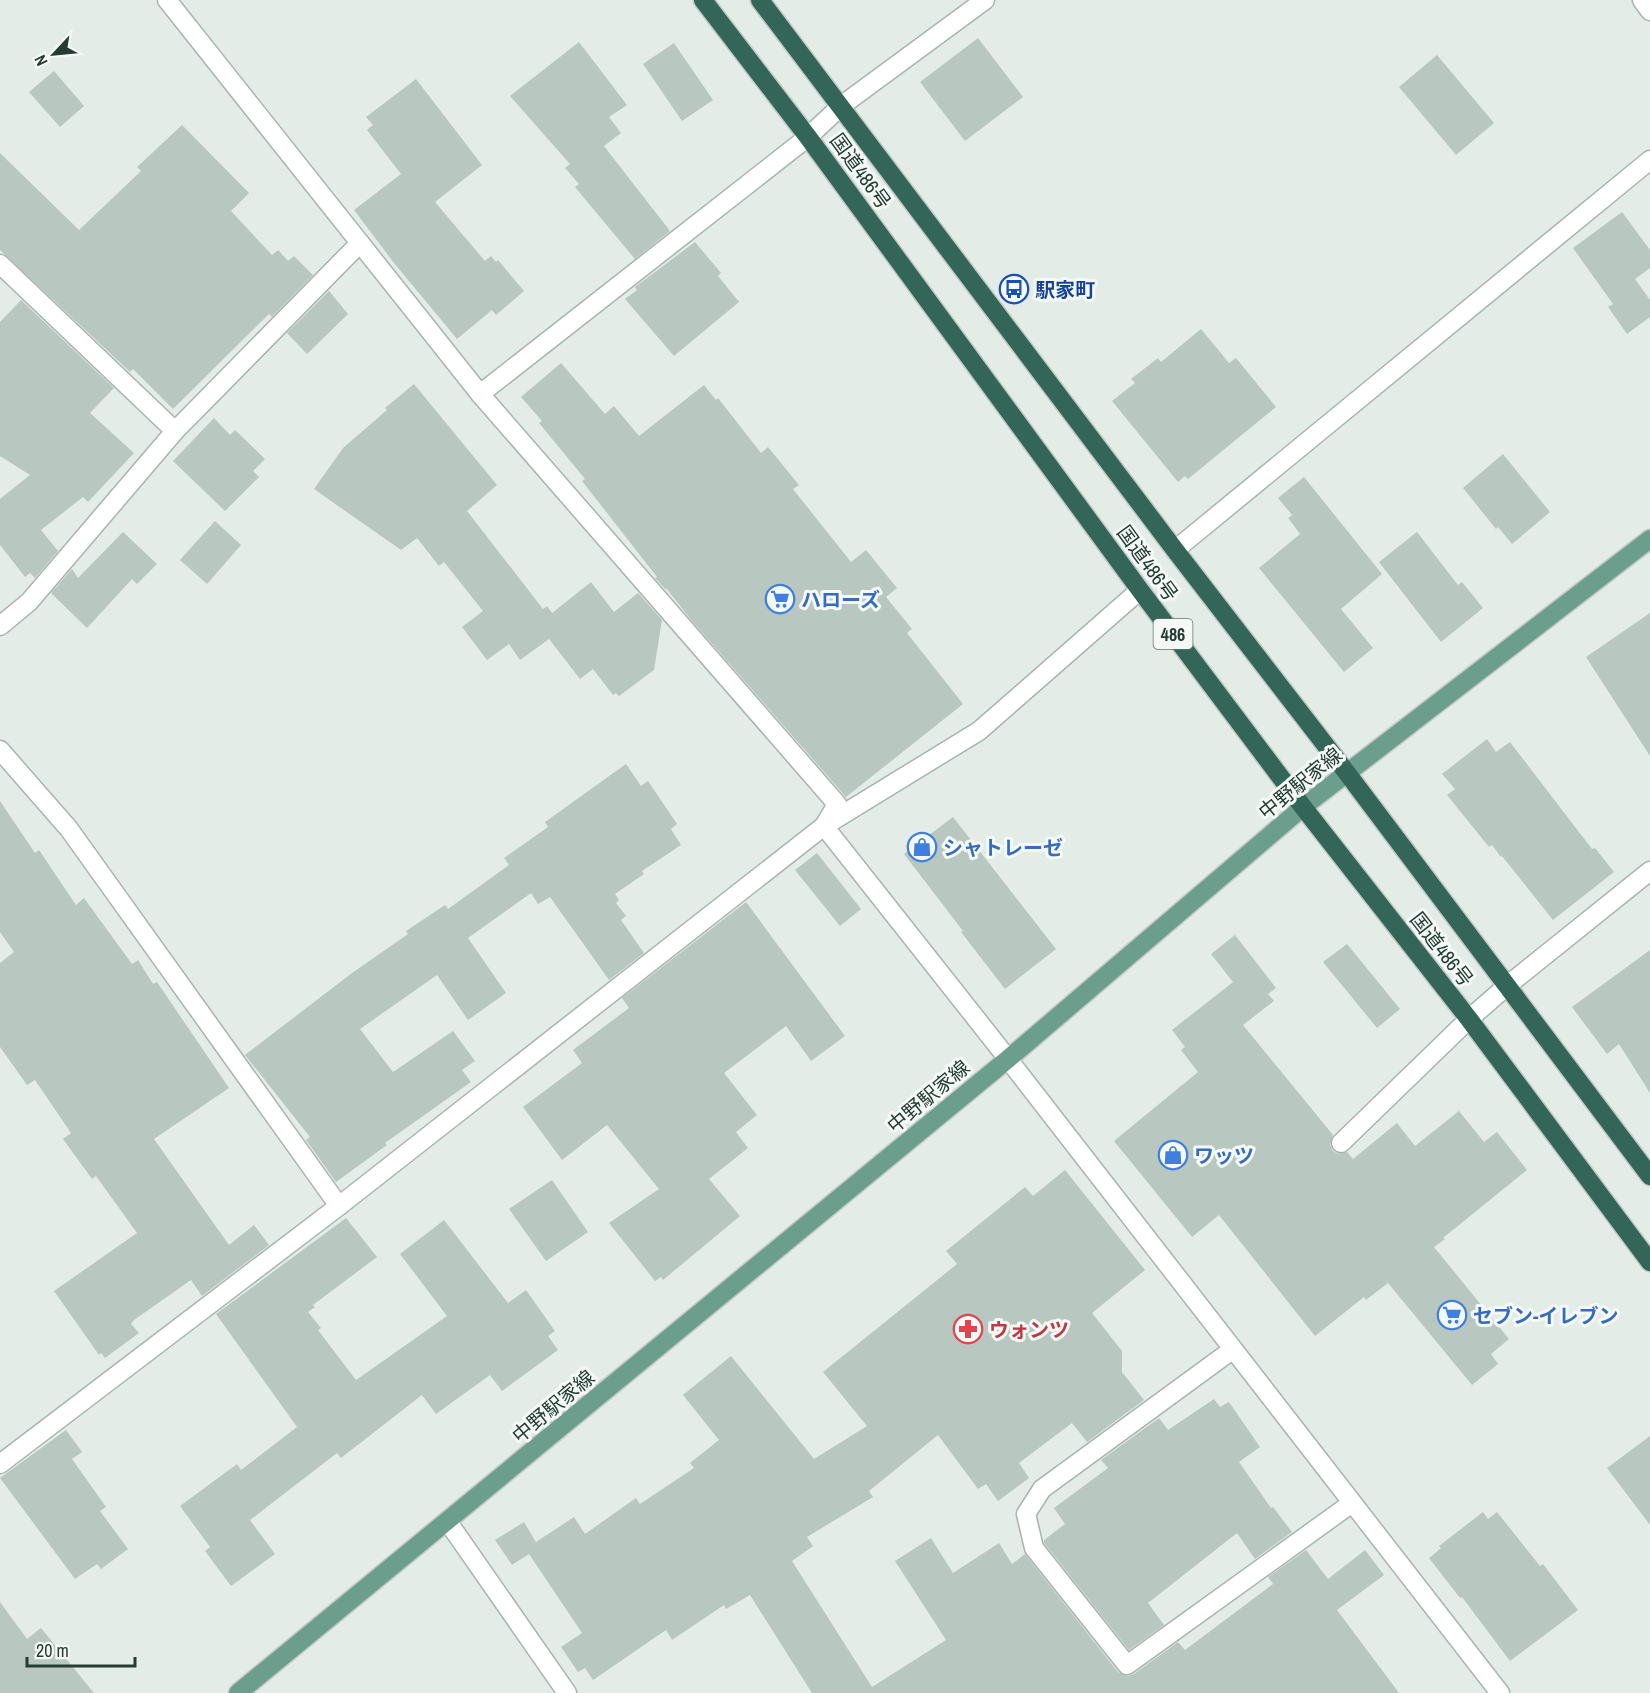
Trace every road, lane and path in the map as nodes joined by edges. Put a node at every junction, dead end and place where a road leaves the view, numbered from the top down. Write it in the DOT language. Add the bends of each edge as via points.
graph roads {
  1 [pos="167,0"];
  2 [pos="704,0"];
  3 [pos="760,0"];
  4 [pos="986,0"];
  5 [pos="1642,0"];
  6 [pos="1650,11"];
  7 [pos="841,106"];
  8 [pos="808,137"];
  9 [pos="1650,160"];
  10 [pos="360,243"];
  11 [pos="0,264"];
  12 [pos="480,394"];
  13 [pos="175,430"];
  14 [pos="1650,539"];
  15 [pos="1175,550"];
  16 [pos="1140,590"];
  17 [pos="0,626"];
  18 [pos="0,750"];
  19 [pos="1347,773"];
  20 [pos="1303,807"];
  21 [pos="824,826"];
  22 [pos="1650,871"];
  23 [pos="1508,985"];
  24 [pos="1469,1019"];
  25 [pos="1008,1059"];
  26 [pos="1341,1143"];
  27 [pos="1650,1176"];
  28 [pos="339,1206"];
  29 [pos="1650,1262"];
  30 [pos="1232,1350"];
  31 [pos="0,1464"];
  32 [pos="1352,1503"];
  33 [pos="448,1522"];
  34 [pos="238,1693"];
  35 [pos="567,1693"];
  36 [pos="1500,1693"];
  1 -- 10 [label="street"];
  2 -- 8 [label="highway, 国道486号 / 486"];
  3 -- 7 [label="highway, 国道486号 / 486"];
  4 -- 7 [label="street"];
  5 -- 6 [label="street"];
  7 -- 8 [label="street"];
  7 -- 15 [label="highway, 国道486号 / 486"];
  8 -- 12 [label="street"];
  8 -- 16 [label="highway, 国道486号 / 486"];
  9 -- 15 [label="street"];
  10 -- 12 [label="street"];
  10 -- 13 [label="street"];
  11 -- 13 [label="street"];
  12 -- 21 [label="street" via="837,804"];
  13 -- 17 [label="street" via="29,602"];
  14 -- 19 [label="main road, 中野駅家線"];
  15 -- 19 [label="highway, 国道486号 / 486"];
  16 -- 20 [label="highway, 国道486号 / 486"];
  16 -- 21 [label="street" via="979,731"];
  18 -- 28 [label="street" via="69,829"];
  19 -- 20 [label="main road, 中野駅家線"];
  19 -- 23 [label="highway, 国道486号 / 486"];
  20 -- 24 [label="highway, 国道486号 / 486"];
  20 -- 25 [label="main road, 中野駅家線"];
  21 -- 25 [label="street"];
  21 -- 28 [label="street"];
  22 -- 23 [label="street"];
  23 -- 24 [label="street"];
  23 -- 27 [label="highway, 国道486号 / 486"];
  24 -- 26 [label="street"];
  24 -- 29 [label="highway, 国道486号 / 486"];
  25 -- 30 [label="street"];
  25 -- 33 [label="main road, 中野駅家線"];
  28 -- 31 [label="street"];
  30 -- 32 [label="street"];
  30 -- 32 [label="street" via="1042,1489 1026,1514 1034,1548 1127,1665"];
  32 -- 36 [label="street"];
  33 -- 34 [label="main road, 中野駅家線"];
  33 -- 35 [label="street"];
}
